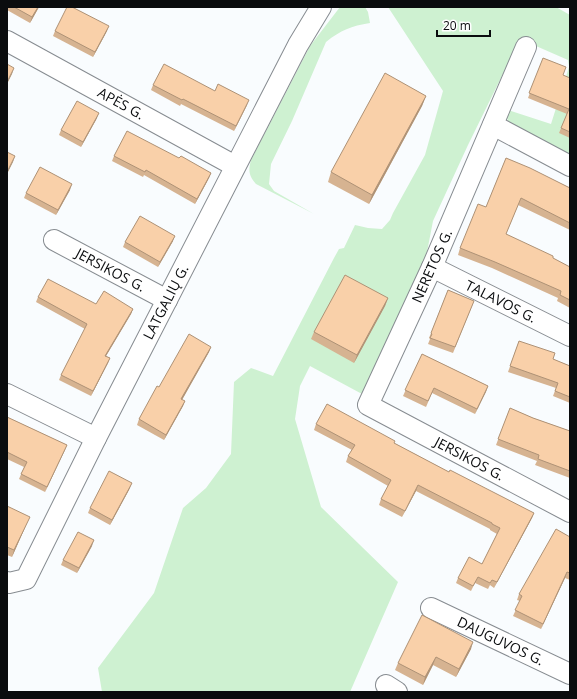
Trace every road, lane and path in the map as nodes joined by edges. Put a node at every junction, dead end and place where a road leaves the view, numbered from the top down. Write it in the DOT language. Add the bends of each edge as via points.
graph roads {
  1 [pos="321,7"];
  2 [pos="7,41"];
  3 [pos="526,46"];
  4 [pos="493,126"];
  5 [pos="235,166"];
  6 [pos="570,166"];
  7 [pos="54,240"];
  8 [pos="432,268"];
  9 [pos="168,300"];
  10 [pos="570,336"];
  11 [pos="7,394"];
  12 [pos="368,405"];
  13 [pos="96,438"];
  14 [pos="570,512"];
  15 [pos="7,582"];
  16 [pos="431,608"];
  17 [pos="570,674"];
  1 -- 5 [label="street, LATGALIŲ G." via="298,45"];
  2 -- 5 [label="street, APĖS G."];
  3 -- 4 [label="street, NERETOS G."];
  4 -- 6 [label="street"];
  4 -- 8 [label="street, NERETOS G."];
  5 -- 9 [label="street, LATGALIŲ G."];
  7 -- 9 [label="street, JERSIKOS G."];
  8 -- 10 [label="street, TALAVOS G."];
  8 -- 12 [label="street, NERETOS G."];
  9 -- 13 [label="street, LATGALIŲ G."];
  11 -- 13 [label="street"];
  12 -- 14 [label="street, JERSIKOS G."];
  13 -- 15 [label="street, LATGALIŲ G." via="26,579"];
  16 -- 17 [label="street, DAUGUVOS G."];
}
